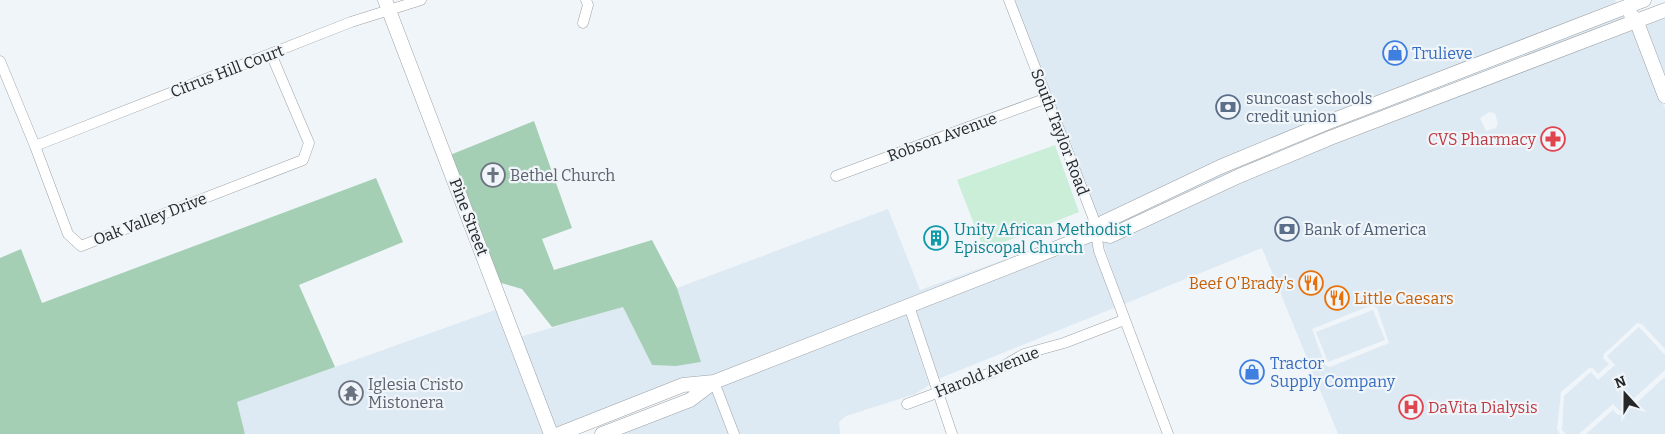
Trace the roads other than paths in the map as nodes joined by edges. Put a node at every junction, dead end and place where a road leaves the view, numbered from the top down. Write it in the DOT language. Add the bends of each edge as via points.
graph roads {
  1 [pos="421,0"];
  2 [pos="586,0"];
  3 [pos="1009,0"];
  4 [pos="1639,1"];
  5 [pos="387,4"];
  6 [pos="1622,4"];
  7 [pos="1665,10"];
  8 [pos="1636,20"];
  9 [pos="583,23"];
  10 [pos="271,54"];
  11 [pos="0,61"];
  12 [pos="1665,96"];
  13 [pos="1047,98"];
  14 [pos="35,146"];
  15 [pos="836,176"];
  16 [pos="1095,233"];
  17 [pos="909,306"];
  18 [pos="1124,320"];
  19 [pos="714,382"];
  20 [pos="937,393"];
  21 [pos="907,404"];
  22 [pos="551,434"];
  23 [pos="559,434"];
  24 [pos="602,434"];
  25 [pos="734,434"];
  26 [pos="952,434"];
  27 [pos="1168,434"];
  1 -- 5 [label="street, Citrus Hill Court"];
  2 -- 9 [label="street" via="588,5"];
  3 -- 13 [label="street, South Taylor Road"];
  4 -- 6 [label="main road"];
  4 -- 8 [label="main road"];
  5 -- 10 [label="street, Citrus Hill Court"];
  5 -- 22 [label="main road, Pine Street"];
  6 -- 8 [label="main road"];
  6 -- 16 [label="main road" via="1220,167 1102,222"];
  7 -- 8 [label="main road"];
  8 -- 12 [label="main road"];
  8 -- 16 [label="main road" via="1330,138 1110,236"];
  10 -- 14 [label="street, Citrus Hill Court"];
  10 -- 14 [label="street, Oak Valley Drive" via="309,143 303,160 81,246 68,234"];
  11 -- 14 [label="street, Oak Valley Drive"];
  13 -- 15 [label="street, Robson Avenue"];
  13 -- 16 [label="street, South Taylor Road"];
  16 -- 17 [label="main road"];
  16 -- 18 [label="street, South Taylor Road"];
  17 -- 19 [label="main road"];
  17 -- 20 [label="street"];
  18 -- 20 [label="street, Harold Avenue" via="1014,358 993,372"];
  18 -- 27 [label="street, South Taylor Road"];
  19 -- 23 [label="main road" via="683,385"];
  19 -- 24 [label="main road" via="690,400"];
  19 -- 25 [label="street"];
  20 -- 21 [label="street, Harold Avenue"];
  20 -- 26 [label="street"];
}
